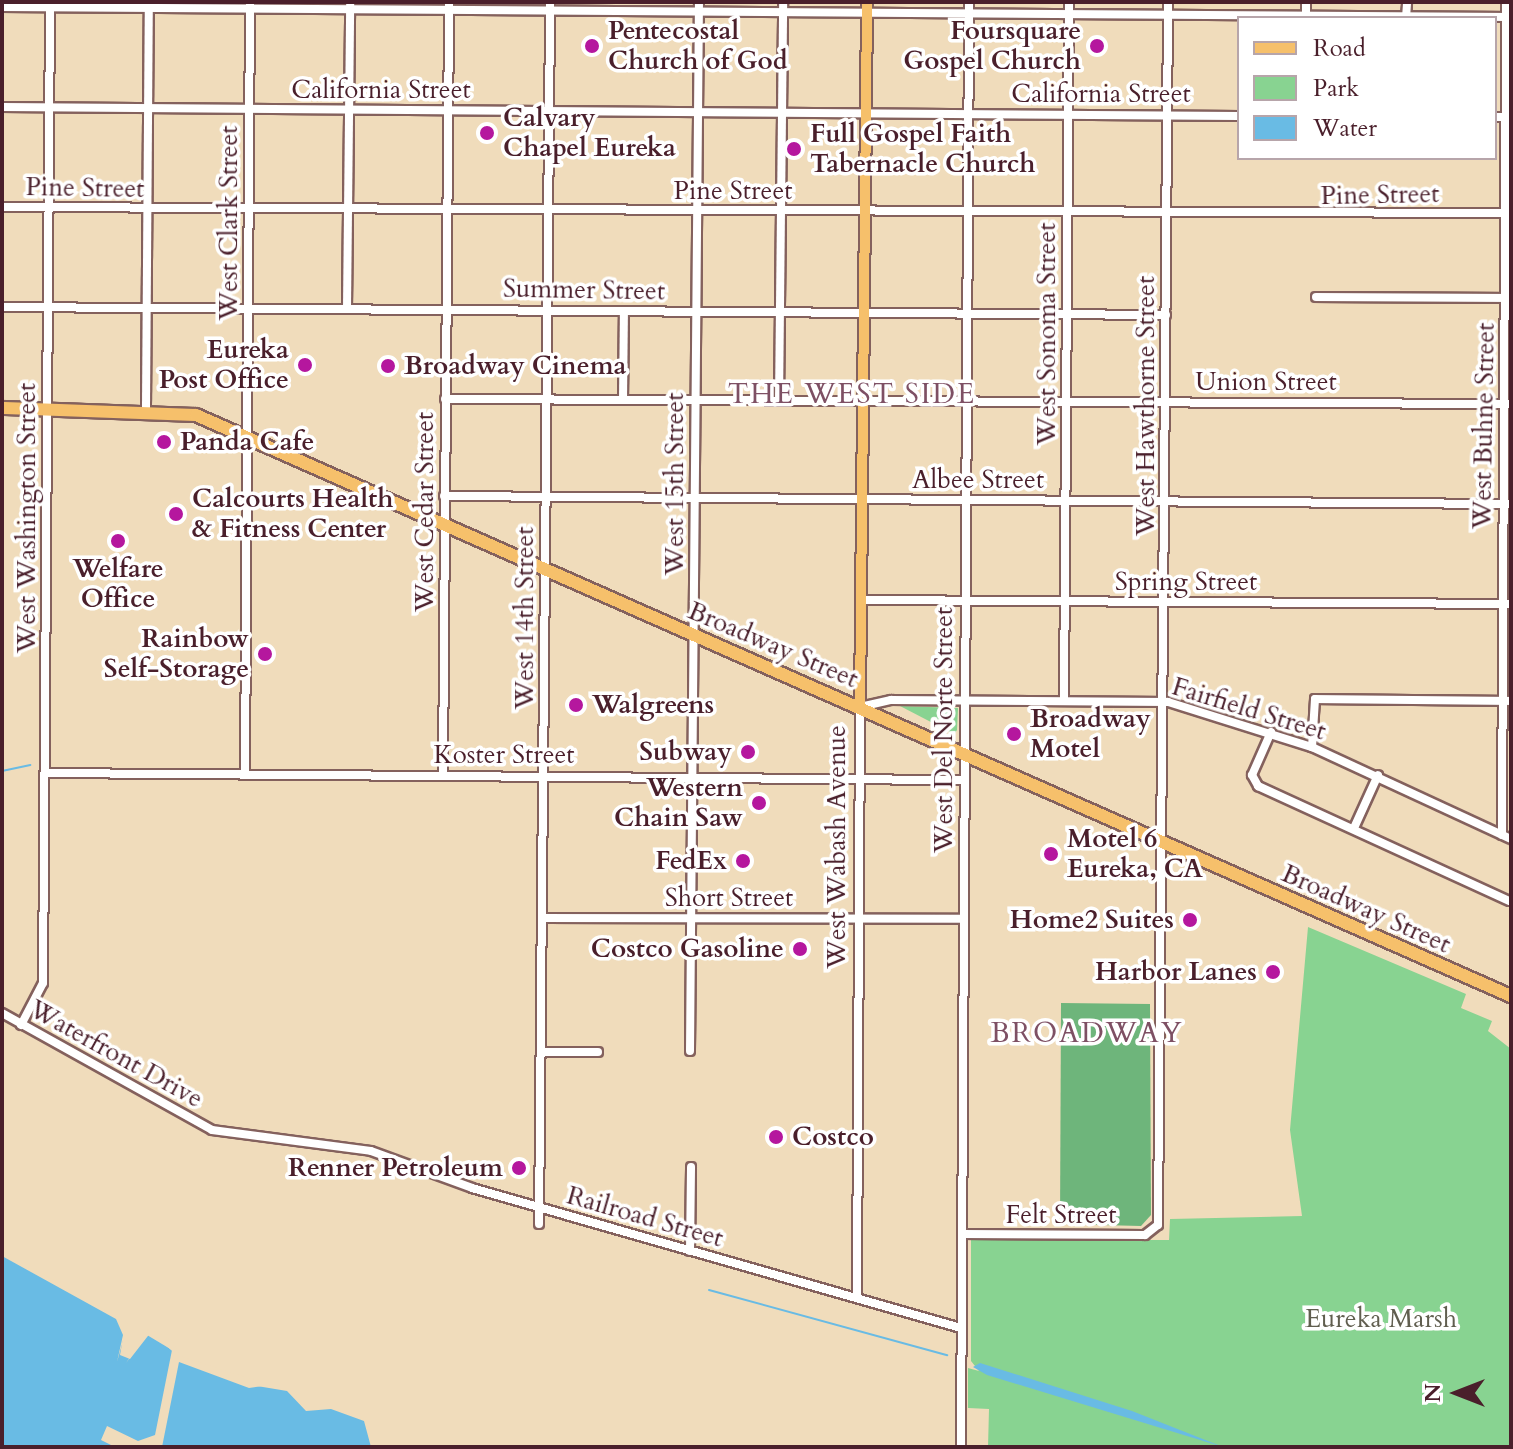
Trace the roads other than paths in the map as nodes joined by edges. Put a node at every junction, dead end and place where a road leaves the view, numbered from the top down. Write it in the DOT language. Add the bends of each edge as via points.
graph roads {
  1 [pos="699,2"];
  2 [pos="783,2"];
  3 [pos="969,2"];
  4 [pos="1069,2"];
  5 [pos="1168,2"];
  6 [pos="1506,2"];
  7 [pos="50,4"];
  8 [pos="250,5"];
  9 [pos="350,6"];
  10 [pos="448,6"];
  11 [pos="550,6"];
  12 [pos="2,7"];
  13 [pos="149,7"];
  14 [pos="866,7"];
  15 [pos="699,13"];
  16 [pos="783,13"];
  17 [pos="968,13"];
  18 [pos="1069,15"];
  19 [pos="1169,15"];
  20 [pos="1238,16"];
  21 [pos="1509,17"];
  22 [pos="2,107"];
  23 [pos="50,107"];
  24 [pos="148,108"];
  25 [pos="249,109"];
  26 [pos="349,109"];
  27 [pos="448,111"];
  28 [pos="548,111"];
  29 [pos="698,112"];
  30 [pos="782,113"];
  31 [pos="968,113"];
  32 [pos="865,114"];
  33 [pos="1068,114"];
  34 [pos="1168,114"];
  35 [pos="1237,116"];
  36 [pos="1508,117"];
  37 [pos="2,207"];
  38 [pos="49,207"];
  39 [pos="148,209"];
  40 [pos="248,209"];
  41 [pos="348,209"];
  42 [pos="447,210"];
  43 [pos="548,211"];
  44 [pos="697,211"];
  45 [pos="781,212"];
  46 [pos="865,212"];
  47 [pos="1067,213"];
  48 [pos="1508,213"];
  49 [pos="967,214"];
  50 [pos="1167,214"];
  51 [pos="1316,297"];
  52 [pos="1508,298"];
  53 [pos="2,307"];
  54 [pos="48,307"];
  55 [pos="147,307"];
  56 [pos="248,307"];
  57 [pos="347,308"];
  58 [pos="446,309"];
  59 [pos="548,310"];
  60 [pos="624,311"];
  61 [pos="696,311"];
  62 [pos="780,312"];
  63 [pos="864,313"];
  64 [pos="966,314"];
  65 [pos="1067,315"];
  66 [pos="1166,315"];
  67 [pos="445,399"];
  68 [pos="546,399"];
  69 [pos="623,400"];
  70 [pos="695,400"];
  71 [pos="864,400"];
  72 [pos="966,400"];
  73 [pos="779,401"];
  74 [pos="1066,401"];
  75 [pos="1166,402"];
  76 [pos="1508,404"];
  77 [pos="146,407"];
  78 [pos="2,408"];
  79 [pos="48,408"];
  80 [pos="248,437"];
  81 [pos="444,496"];
  82 [pos="545,497"];
  83 [pos="695,498"];
  84 [pos="863,499"];
  85 [pos="965,500"];
  86 [pos="1065,500"];
  87 [pos="1165,501"];
  88 [pos="1507,504"];
  89 [pos="444,525"];
  90 [pos="545,570"];
  91 [pos="862,600"];
  92 [pos="964,601"];
  93 [pos="1165,601"];
  94 [pos="1065,602"];
  95 [pos="1507,604"];
  96 [pos="694,635"];
  97 [pos="964,701"];
  98 [pos="1064,701"];
  99 [pos="1165,701"];
  100 [pos="1507,701"];
  101 [pos="860,707"];
  102 [pos="1271,732"];
  103 [pos="1312,747"];
  104 [pos="963,753"];
  105 [pos="45,773"];
  106 [pos="245,773"];
  107 [pos="443,774"];
  108 [pos="543,774"];
  109 [pos="1378,775"];
  110 [pos="692,776"];
  111 [pos="860,778"];
  112 [pos="963,780"];
  113 [pos="1354,828"];
  114 [pos="1502,835"];
  115 [pos="1511,839"];
  116 [pos="1162,843"];
  117 [pos="1509,901"];
  118 [pos="543,918"];
  119 [pos="691,918"];
  120 [pos="860,919"];
  121 [pos="962,919"];
  122 [pos="1511,996"];
  123 [pos="2,1013"];
  124 [pos="21,1025"];
  125 [pos="690,1051"];
  126 [pos="542,1052"];
  127 [pos="598,1052"];
  128 [pos="212,1130"];
  129 [pos="691,1167"];
  130 [pos="540,1207"];
  131 [pos="539,1224"];
  132 [pos="1157,1229"];
  133 [pos="962,1234"];
  134 [pos="690,1251"];
  135 [pos="857,1298"];
  136 [pos="961,1328"];
  137 [pos="961,1447"];
  1 -- 15 [label="street, West 15th Street"];
  2 -- 16 [label="street"];
  3 -- 17 [label="street, West Del Norte Street"];
  4 -- 18 [label="street, West Sonoma Street"];
  5 -- 19 [label="street, West Hawthorne Street"];
  6 -- 21 [label="street, West Buhne Street"];
  7 -- 12 [label="street"];
  7 -- 13 [label="street"];
  7 -- 23 [label="street, West Washington Street"];
  8 -- 9 [label="street"];
  8 -- 13 [label="street"];
  8 -- 25 [label="street, West Clark Street"];
  9 -- 10 [label="street"];
  9 -- 26 [label="street"];
  10 -- 11 [label="street"];
  10 -- 27 [label="street, West Cedar Street"];
  11 -- 15 [label="street"];
  11 -- 28 [label="street, West 14th Street"];
  13 -- 24 [label="street"];
  14 -- 16 [label="street"];
  14 -- 17 [label="street"];
  14 -- 32 [label="main road, West Wabash Avenue"];
  15 -- 16 [label="street"];
  15 -- 29 [label="street, West 15th Street"];
  16 -- 30 [label="street"];
  17 -- 18 [label="street"];
  17 -- 31 [label="street, West Del Norte Street"];
  18 -- 19 [label="street"];
  18 -- 33 [label="street, West Sonoma Street"];
  19 -- 20 [label="street"];
  19 -- 34 [label="street, West Hawthorne Street"];
  21 -- 36 [label="street, West Buhne Street"];
  22 -- 23 [label="street, California Street"];
  23 -- 24 [label="street, California Street"];
  23 -- 38 [label="street, West Washington Street"];
  24 -- 25 [label="street, California Street"];
  24 -- 39 [label="street"];
  25 -- 26 [label="street, California Street"];
  25 -- 40 [label="street, West Clark Street"];
  26 -- 27 [label="street, California Street"];
  26 -- 41 [label="street"];
  27 -- 28 [label="street, California Street"];
  27 -- 42 [label="street, West Cedar Street"];
  28 -- 29 [label="street, California Street"];
  28 -- 43 [label="street, West 14th Street"];
  29 -- 30 [label="street, California Street"];
  29 -- 44 [label="street, West 15th Street"];
  30 -- 32 [label="street, California Street"];
  30 -- 45 [label="street"];
  31 -- 32 [label="street, California Street"];
  31 -- 33 [label="street, California Street"];
  31 -- 49 [label="street, West Del Norte Street"];
  32 -- 46 [label="main road, West Wabash Avenue"];
  33 -- 34 [label="street, California Street"];
  33 -- 47 [label="street, West Sonoma Street"];
  34 -- 35 [label="street, California Street"];
  34 -- 50 [label="street, West Hawthorne Street"];
  36 -- 48 [label="street, West Buhne Street"];
  37 -- 38 [label="street, Pine Street"];
  38 -- 39 [label="street, Pine Street"];
  38 -- 54 [label="street, West Washington Street"];
  39 -- 40 [label="street, Pine Street"];
  39 -- 55 [label="street"];
  40 -- 41 [label="street, Pine Street"];
  40 -- 56 [label="street, West Clark Street"];
  41 -- 42 [label="street, Pine Street"];
  41 -- 57 [label="street"];
  42 -- 43 [label="street, Pine Street"];
  42 -- 58 [label="street, West Cedar Street"];
  43 -- 44 [label="street, Pine Street"];
  43 -- 59 [label="street, West 14th Street"];
  44 -- 45 [label="street, Pine Street"];
  44 -- 61 [label="street, West 15th Street"];
  45 -- 46 [label="street, Pine Street"];
  45 -- 62 [label="street"];
  46 -- 49 [label="street, Pine Street"];
  46 -- 63 [label="main road, West Wabash Avenue"];
  47 -- 49 [label="street, Pine Street"];
  47 -- 50 [label="street, Pine Street"];
  47 -- 65 [label="street, West Sonoma Street"];
  48 -- 50 [label="street, Pine Street"];
  48 -- 52 [label="street, West Buhne Street"];
  49 -- 64 [label="street, West Del Norte Street"];
  50 -- 66 [label="street, West Hawthorne Street"];
  51 -- 52 [label="street"];
  52 -- 76 [label="street, West Buhne Street"];
  53 -- 54 [label="street, Summer Street"];
  54 -- 55 [label="street, Summer Street"];
  54 -- 79 [label="street, West Washington Street"];
  55 -- 56 [label="street, Summer Street"];
  55 -- 77 [label="street"];
  56 -- 57 [label="street, Summer Street"];
  56 -- 80 [label="street, West Clark Street"];
  57 -- 58 [label="street, Summer Street"];
  58 -- 59 [label="street, Summer Street"];
  58 -- 67 [label="street, West Cedar Street"];
  59 -- 60 [label="street, Summer Street"];
  59 -- 68 [label="street, West 14th Street"];
  60 -- 61 [label="street, Summer Street"];
  60 -- 69 [label="street"];
  61 -- 62 [label="street, Summer Street"];
  61 -- 70 [label="street, West 15th Street"];
  62 -- 63 [label="street, Summer Street"];
  62 -- 73 [label="street"];
  63 -- 64 [label="street, Summer Street"];
  63 -- 71 [label="main road, West Wabash Avenue"];
  64 -- 65 [label="street, Summer Street"];
  64 -- 72 [label="street, West Del Norte Street"];
  65 -- 66 [label="street, Summer Street"];
  65 -- 74 [label="street, West Sonoma Street"];
  66 -- 75 [label="street, West Hawthorne Street"];
  67 -- 68 [label="street, Union Street"];
  67 -- 81 [label="street, West Cedar Street"];
  68 -- 69 [label="street, Union Street"];
  68 -- 82 [label="street, West 14th Street"];
  69 -- 70 [label="street, Union Street"];
  70 -- 73 [label="street, Union Street"];
  70 -- 83 [label="street, West 15th Street"];
  71 -- 72 [label="street, Union Street"];
  71 -- 73 [label="street, Union Street"];
  71 -- 84 [label="main road, West Wabash Avenue"];
  72 -- 74 [label="street, Union Street"];
  72 -- 85 [label="street, West Del Norte Street"];
  74 -- 75 [label="street, Union Street"];
  74 -- 86 [label="street, West Sonoma Street"];
  75 -- 76 [label="street, Union Street"];
  75 -- 87 [label="street, West Hawthorne Street"];
  76 -- 88 [label="street, West Buhne Street"];
  77 -- 79 [label="highway, Broadway Street"];
  77 -- 80 [label="highway, Broadway Street" via="196,415"];
  78 -- 79 [label="highway, Broadway Street"];
  79 -- 105 [label="street, West Washington Street"];
  80 -- 89 [label="highway, Broadway Street"];
  80 -- 106 [label="street, West Clark Street"];
  81 -- 82 [label="street, Albee Street"];
  81 -- 89 [label="street, West Cedar Street"];
  82 -- 83 [label="street, Albee Street"];
  82 -- 90 [label="street, West 14th Street"];
  83 -- 84 [label="street, Albee Street"];
  83 -- 96 [label="street, West 15th Street"];
  84 -- 85 [label="street, Albee Street"];
  84 -- 91 [label="main road, West Wabash Avenue"];
  85 -- 86 [label="street, Albee Street"];
  85 -- 92 [label="street, West Del Norte Street"];
  86 -- 87 [label="street, Albee Street"];
  86 -- 94 [label="street, West Sonoma Street"];
  87 -- 88 [label="street, Albee Street"];
  87 -- 93 [label="street, West Hawthorne Street"];
  88 -- 95 [label="street, West Buhne Street"];
  89 -- 90 [label="highway, Broadway Street"];
  89 -- 107 [label="street, West Cedar Street"];
  90 -- 96 [label="highway, Broadway Street"];
  90 -- 108 [label="street, West 14th Street"];
  91 -- 92 [label="street, Spring Street"];
  91 -- 101 [label="main road, West Wabash Avenue"];
  92 -- 94 [label="street, Spring Street"];
  92 -- 97 [label="street, West Del Norte Street"];
  93 -- 94 [label="street, Spring Street"];
  93 -- 95 [label="street, Spring Street"];
  93 -- 99 [label="street, West Hawthorne Street"];
  94 -- 98 [label="street, West Sonoma Street"];
  95 -- 100 [label="street, West Buhne Street"];
  96 -- 101 [label="highway, Broadway Street"];
  96 -- 110 [label="street, West 15th Street"];
  97 -- 98 [label="street, Fairfield Street"];
  97 -- 101 [label="street, Fairfield Street"];
  97 -- 104 [label="street, West Del Norte Street"];
  98 -- 99 [label="street, Fairfield Street"];
  99 -- 102 [label="street, Fairfield Street"];
  99 -- 116 [label="street, West Hawthorne Street"];
  100 -- 103 [label="street" via="1315,699"];
  100 -- 114 [label="street, West Buhne Street"];
  101 -- 104 [label="highway, Broadway Street"];
  101 -- 111 [label="street, West Wabash Avenue"];
  102 -- 103 [label="street, Fairfield Street"];
  102 -- 113 [label="street" via="1254,782"];
  103 -- 109 [label="street, Fairfield Street"];
  104 -- 112 [label="street, West Del Norte Street"];
  104 -- 116 [label="highway, Broadway Street"];
  105 -- 106 [label="street, Koster Street"];
  105 -- 124 [label="street, West Washington Street" via="43,983"];
  106 -- 107 [label="street, Koster Street"];
  107 -- 108 [label="street, Koster Street"];
  108 -- 110 [label="street, Koster Street"];
  108 -- 118 [label="street, West 14th Street"];
  109 -- 113 [label="street"];
  109 -- 114 [label="street, Fairfield Street"];
  110 -- 111 [label="street, Koster Street"];
  110 -- 119 [label="street, West 15th Street"];
  111 -- 112 [label="street, Koster Street"];
  111 -- 120 [label="street, West Wabash Avenue"];
  112 -- 121 [label="street, West Del Norte Street"];
  113 -- 117 [label="street"];
  114 -- 115 [label="street, Fairfield Street"];
  116 -- 122 [label="highway, Broadway Street"];
  116 -- 132 [label="street, West Hawthorne Street"];
  118 -- 119 [label="street, Short Street"];
  118 -- 126 [label="street, West 14th Street"];
  119 -- 120 [label="street, Short Street"];
  119 -- 125 [label="street, West 15th Street"];
  120 -- 121 [label="street, Short Street"];
  120 -- 135 [label="street, West Wabash Avenue"];
  121 -- 133 [label="street, West Del Norte Street"];
  123 -- 124 [label="street, Waterfront Drive"];
  124 -- 128 [label="street, Waterfront Drive"];
  126 -- 127 [label="street"];
  126 -- 130 [label="street, West 14th Street"];
  128 -- 130 [label="street, Railroad Street" via="371,1151"];
  129 -- 134 [label="street"];
  130 -- 131 [label="street, West 14th Street"];
  130 -- 134 [label="street, Railroad Street"];
  132 -- 133 [label="street, Felt Street" via="1145,1235"];
  133 -- 136 [label="street, West Del Norte Street"];
  134 -- 135 [label="street, Railroad Street"];
  135 -- 136 [label="street, Railroad Street"];
  136 -- 137 [label="street, West Del Norte Street"];
}
